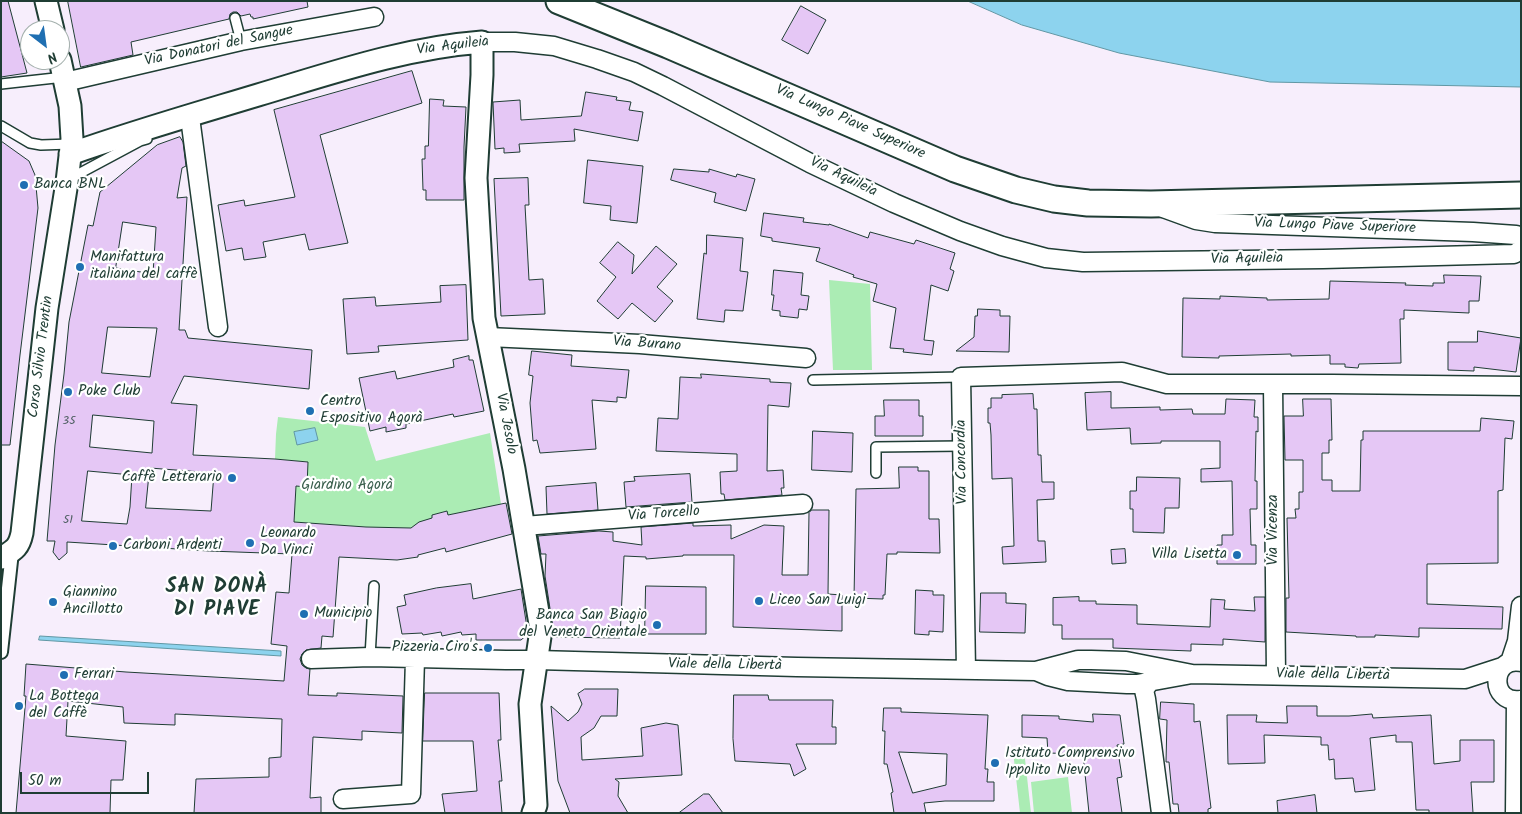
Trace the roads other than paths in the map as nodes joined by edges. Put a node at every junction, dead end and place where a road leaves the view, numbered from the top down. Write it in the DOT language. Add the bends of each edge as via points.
graph roads {
  1 [pos="46,1"];
  2 [pos="559,1"];
  3 [pos="374,17"];
  4 [pos="235,18"];
  5 [pos="51,20"];
  6 [pos="241,40"];
  7 [pos="482,42"];
  8 [pos="461,44"];
  9 [pos="63,73"];
  10 [pos="1,84"];
  11 [pos="230,113"];
  12 [pos="191,122"];
  13 [pos="1,126"];
  14 [pos="157,136"];
  15 [pos="71,149"];
  16 [pos="67,180"];
  17 [pos="1521,195"];
  18 [pos="1151,204"];
  19 [pos="1521,239"];
  20 [pos="1521,250"];
  21 [pos="218,328"];
  22 [pos="488,337"];
  23 [pos="806,358"];
  24 [pos="961,377"];
  25 [pos="813,380"];
  26 [pos="1273,384"];
  27 [pos="1521,386"];
  28 [pos="962,446"];
  29 [pos="876,473"];
  30 [pos="803,504"];
  31 [pos="524,526"];
  32 [pos="7,555"];
  33 [pos="374,586"];
  34 [pos="1521,606"];
  35 [pos="1,652"];
  36 [pos="370,657"];
  37 [pos="311,659"];
  38 [pos="415,659"];
  39 [pos="536,660"];
  40 [pos="1514,661"];
  41 [pos="966,670"];
  42 [pos="1036,671"];
  43 [pos="1276,675"];
  44 [pos="1465,679"];
  45 [pos="1148,681"];
  46 [pos="1513,698"];
  47 [pos="343,799"];
  48 [pos="537,810"];
  49 [pos="1160,813"];
  50 [pos="1515,813"];
  1 -- 5 [label="street"];
  2 -- 18 [label="main road, Via Lungo Piave Superiore" via="955,169 1016,190 1088,203"];
  3 -- 6 [label="street, Via Donatori del Sangue"];
  4 -- 6 [label="lane"];
  6 -- 9 [label="street, Via Donatori del Sangue"];
  7 -- 8 [label="street, Via Aquileia"];
  7 -- 20 [label="street, Via Aquileia" via="554,46 634,72 894,203 960,231 1046,258 1084,262 1323,259 1514,254"];
  7 -- 22 [label="street, Via Jesolo" via="476,178 484,318"];
  8 -- 11 [label="lane" via="451,53 400,63"];
  8 -- 12 [label="street, Via Aquileia" via="397,54 313,78"];
  9 -- 10 [label="lane"];
  9 -- 15 [label="street, Corso Silvio Trentin" via="70,106"];
  12 -- 15 [label="street, Via Aquileia"];
  12 -- 21 [label="street"];
  13 -- 15 [label="lane" via="30,143"];
  14 -- 16 [label="lane" via="140,141"];
  15 -- 16 [label="street, Corso Silvio Trentin"];
  16 -- 32 [label="street, Corso Silvio Trentin" via="47,308 22,533 19,545"];
  17 -- 18 [label="main road, Via Lungo Piave Superiore"];
  18 -- 19 [label="street, Via Lungo Piave Superiore" via="1214,223 1473,232 1516,235"];
  22 -- 23 [label="street, Via Burano" via="640,344"];
  22 -- 31 [label="street, Via Jesolo"];
  24 -- 25 [label="lane"];
  24 -- 26 [label="street" via="1122,372 1167,384"];
  24 -- 28 [label="street, Via Concordia"];
  26 -- 27 [label="street"];
  26 -- 43 [label="street, Via Vicenza"];
  28 -- 29 [label="lane" via="876,447"];
  28 -- 41 [label="street, Via Concordia"];
  30 -- 31 [label="street, Via Torcello"];
  31 -- 39 [label="street, Via Jesolo" via="541,630"];
  32 -- 35 [label="street, Corso Silvio Trentin"];
  33 -- 36 [label="lane"];
  34 -- 40 [label="street"];
  36 -- 37 [label="street, Viale della Libertà"];
  36 -- 38 [label="street, Viale della Libertà"];
  38 -- 39 [label="street, Viale della Libertà"];
  38 -- 47 [label="street" via="411,794"];
  39 -- 41 [label="street, Viale della Libertà"];
  39 -- 48 [label="street, Via Jesolo" via="530,704"];
  40 -- 44 [label="street, Viale della Libertà"];
  40 -- 46 [label="street" via="1497,678 1499,690"];
  41 -- 42 [label="street, Viale della Libertà"];
  42 -- 45 [label="street, Viale della Libertà" via="1068,680"];
  42 -- 45 [label="street, Viale della Libertà" via="1078,660 1126,661"];
  43 -- 44 [label="street, Viale della Libertà"];
  43 -- 45 [label="street, Viale della Libertà" via="1196,674"];
  44 -- 46 [label="street, Viale della Libertà"];
  45 -- 49 [label="street" via="1146,699"];
  46 -- 50 [label="street"];
}
